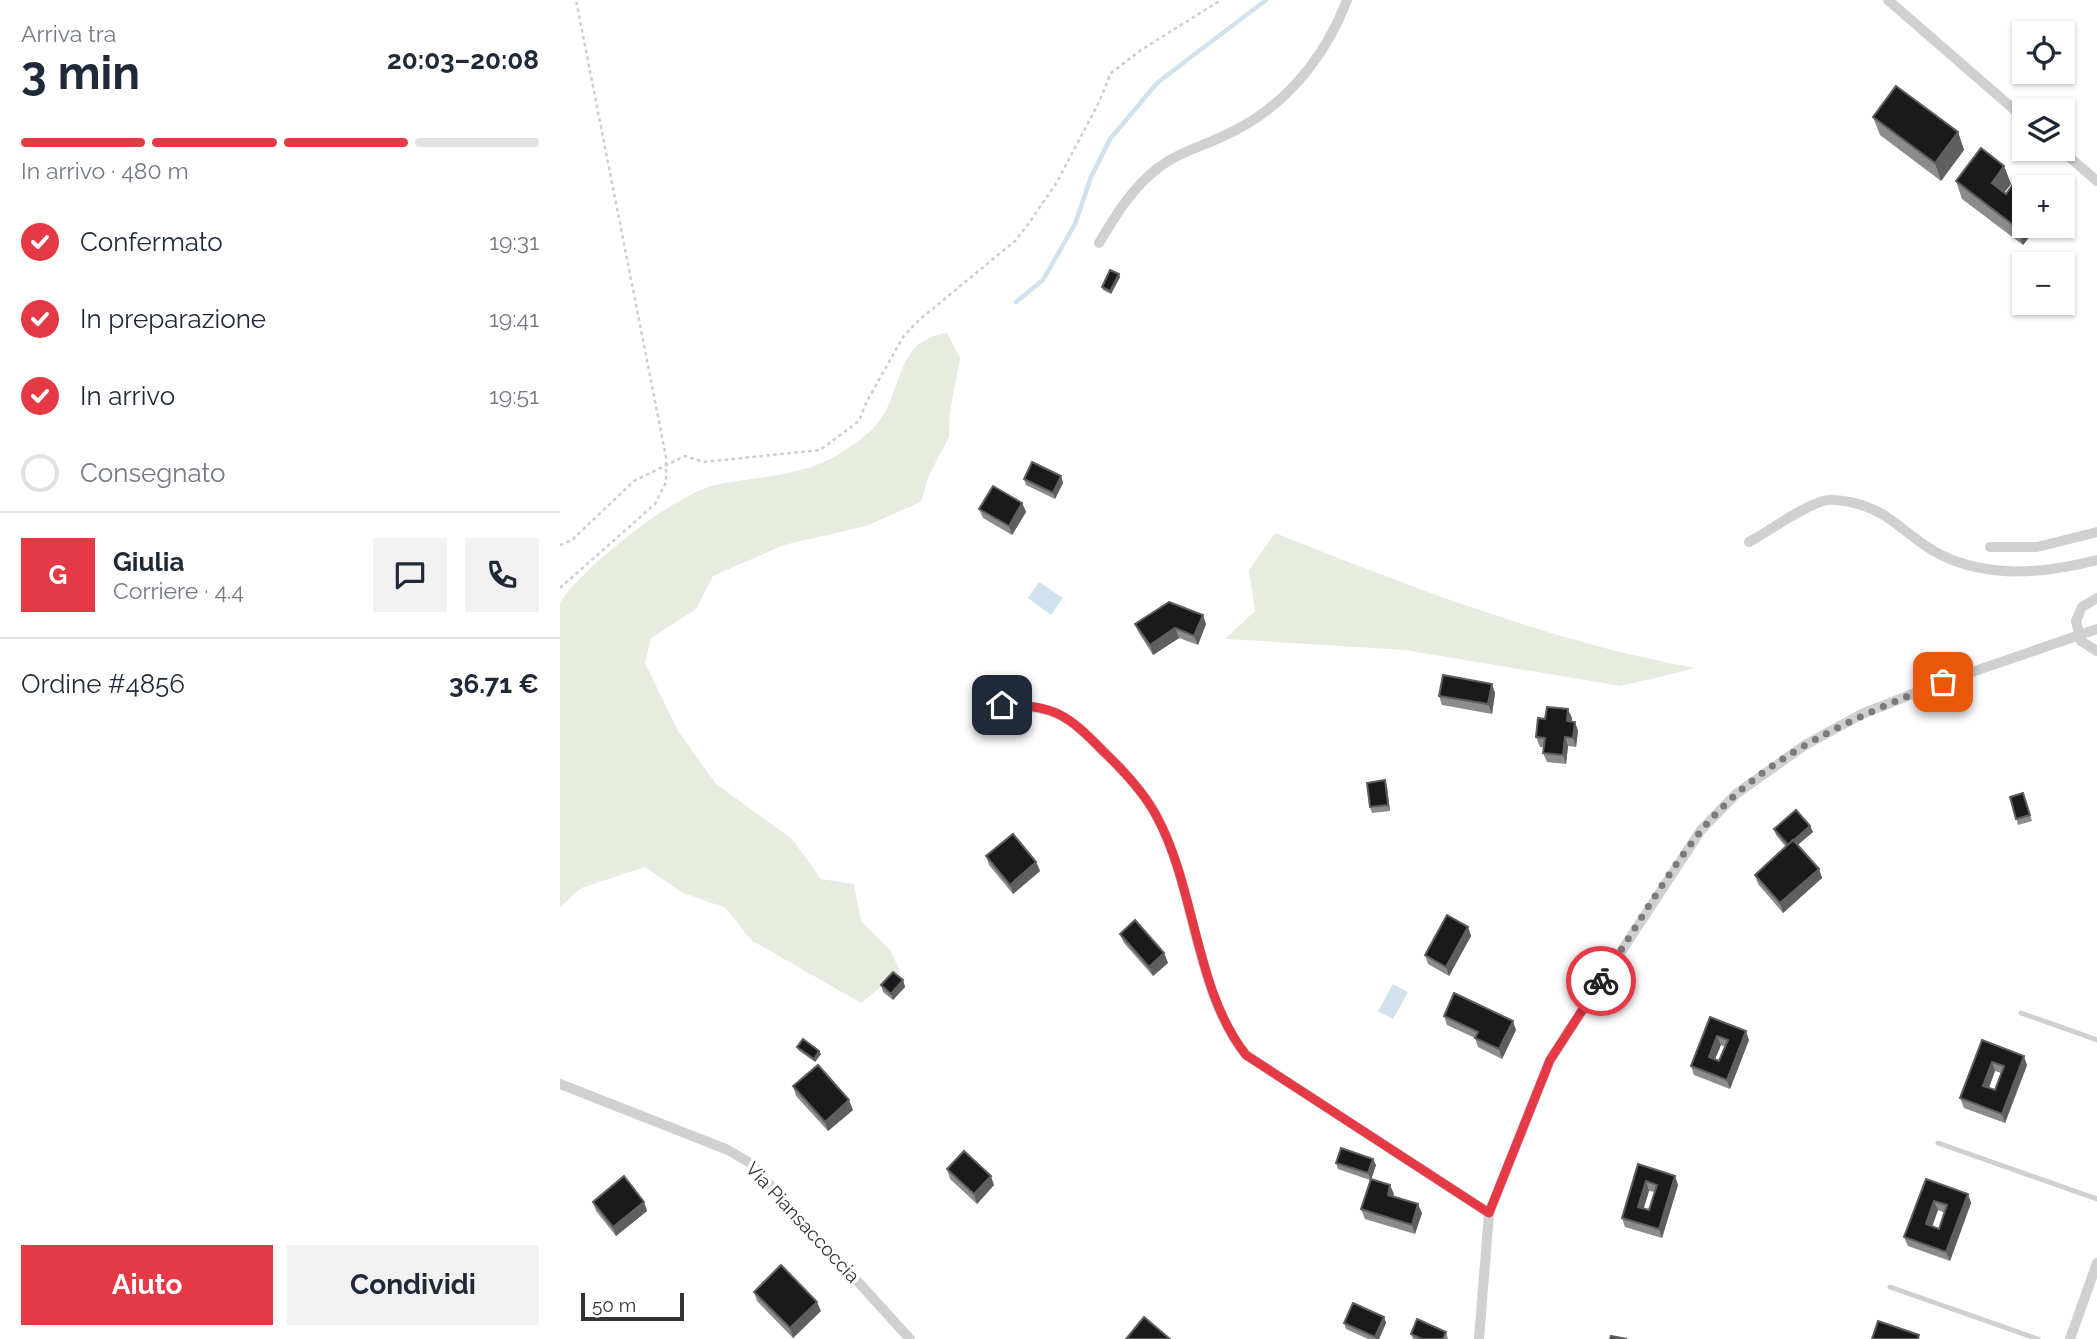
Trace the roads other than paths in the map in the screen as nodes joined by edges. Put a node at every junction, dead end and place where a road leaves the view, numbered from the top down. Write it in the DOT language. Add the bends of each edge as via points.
graph roads {
  1 [pos="1347,0"];
  2 [pos="1888,0"];
  3 [pos="2012,108"];
  4 [pos="2074,161"];
  5 [pos="2097,181"];
  6 [pos="1099,243"];
  7 [pos="2097,532"];
  8 [pos="1749,542"];
  9 [pos="1990,547"];
  10 [pos="2097,560"];
  11 [pos="2097,598"];
  12 [pos="2097,629"];
  13 [pos="2078,636"];
  14 [pos="2097,651"];
  15 [pos="1002,705"];
  16 [pos="2021,1013"];
  17 [pos="2097,1040"];
  18 [pos="560,1084"];
  19 [pos="1938,1143"];
  20 [pos="2097,1199"];
  21 [pos="1489,1213"];
  22 [pos="2097,1263"];
  23 [pos="1890,1287"];
  24 [pos="910,1339"];
  25 [pos="1479,1339"];
  26 [pos="2038,1339"];
  27 [pos="2070,1339"];
  1 -- 6 [label="street" via="1321,52 1289,92 1241,128 1157,169 1130,194"];
  2 -- 3 [label="street"];
  4 -- 5 [label="street"];
  7 -- 9 [label="street" via="2037,547"];
  8 -- 10 [label="street" via="1824,500 1839,500 1879,511 1941,554 1963,563 2050,572"];
  11 -- 13 [label="street" via="2077,616"];
  12 -- 13 [label="street"];
  13 -- 14 [label="street"];
  13 -- 21 [label="street" via="1862,714 1805,745 1736,794 1701,830 1550,1060"];
  15 -- 21 [label="street" via="1039,706 1070,719 1127,775 1157,817 1215,997 1234,1041 1246,1055"];
  16 -- 17 [label="lane"];
  18 -- 24 [label="street, Via Piansaccoccia" via="728,1150 750,1163"];
  19 -- 20 [label="lane"];
  21 -- 25 [label="street"];
  22 -- 27 [label="street"];
  23 -- 26 [label="lane"];
}
